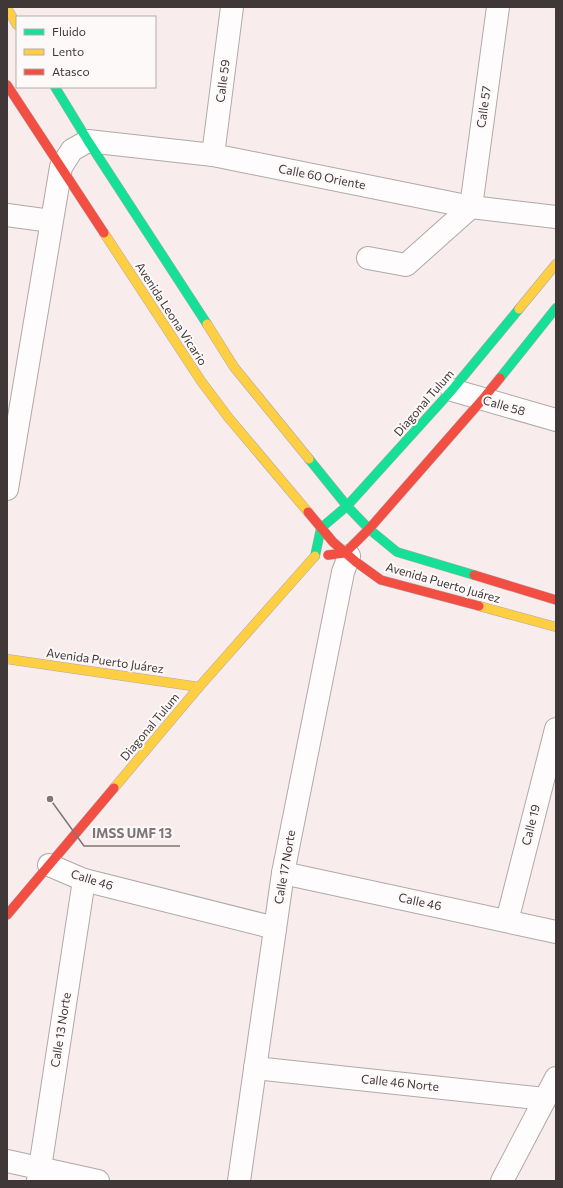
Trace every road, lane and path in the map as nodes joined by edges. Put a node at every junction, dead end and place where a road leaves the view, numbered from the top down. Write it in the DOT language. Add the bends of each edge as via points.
graph roads {
  1 [pos="232,7"];
  2 [pos="498,7"];
  3 [pos="7,8"];
  4 [pos="16,23"];
  5 [pos="7,85"];
  6 [pos="56,88"];
  7 [pos="88,141"];
  8 [pos="213,155"];
  9 [pos="61,167"];
  10 [pos="471,207"];
  11 [pos="7,215"];
  12 [pos="556,217"];
  13 [pos="51,221"];
  14 [pos="368,258"];
  15 [pos="556,264"];
  16 [pos="556,308"];
  17 [pos="452,390"];
  18 [pos="482,400"];
  19 [pos="13,418"];
  20 [pos="556,420"];
  21 [pos="7,489"];
  22 [pos="346,506"];
  23 [pos="321,528"];
  24 [pos="369,529"];
  25 [pos="343,551"];
  26 [pos="315,556"];
  27 [pos="556,600"];
  28 [pos="556,627"];
  29 [pos="7,659"];
  30 [pos="199,687"];
  31 [pos="556,729"];
  32 [pos="49,865"];
  33 [pos="283,873"];
  34 [pos="84,880"];
  35 [pos="7,916"];
  36 [pos="507,921"];
  37 [pos="275,928"];
  38 [pos="556,932"];
  39 [pos="255,1068"];
  40 [pos="556,1078"];
  41 [pos="545,1099"];
  42 [pos="7,1161"];
  43 [pos="39,1175"];
  44 [pos="98,1181"];
  45 [pos="238,1181"];
  46 [pos="502,1181"];
  1 -- 8 [label="street, Calle 59"];
  2 -- 10 [label="street, Calle 57"];
  3 -- 4 [label="main road"];
  5 -- 9 [label="main road, Avenida Leona Vicario"];
  6 -- 7 [label="main road, Avenida Leona Vicario"];
  7 -- 8 [label="street, Calle 60 Oriente"];
  7 -- 9 [label="street" via="72,150"];
  7 -- 22 [label="main road, Avenida Leona Vicario" via="234,367"];
  8 -- 10 [label="street, Calle 60 Oriente"];
  9 -- 13 [label="street"];
  9 -- 23 [label="main road, Avenida Leona Vicario" via="201,380 228,417"];
  10 -- 12 [label="street, Calle 60 Oriente"];
  10 -- 14 [label="street" via="406,265"];
  11 -- 13 [label="street"];
  13 -- 19 [label="street"];
  15 -- 17 [label="main road, Diagonal Tulum"];
  16 -- 18 [label="main road"];
  17 -- 18 [label="street, Calle 58"];
  17 -- 22 [label="main road, Diagonal Tulum"];
  18 -- 20 [label="street, Calle 58"];
  18 -- 24 [label="main road"];
  19 -- 21 [label="street"];
  22 -- 23 [label="main road, Diagonal Tulum"];
  22 -- 24 [label="main road, Avenida Puerto Juárez"];
  23 -- 25 [label="main road, Avenida Leona Vicario"];
  23 -- 26 [label="main road, Diagonal Tulum"];
  24 -- 25 [label="main road"];
  24 -- 27 [label="main road, Avenida Puerto Juárez" via="397,552"];
  25 -- 26 [label="main road"];
  25 -- 28 [label="main road, Avenida Puerto Juárez" via="381,580"];
  25 -- 33 [label="street, Calle 17 Norte" via="343,572"];
  26 -- 30 [label="main road, Diagonal Tulum"];
  29 -- 30 [label="main road, Avenida Puerto Juárez"];
  30 -- 32 [label="main road, Diagonal Tulum"];
  31 -- 36 [label="street, Calle 19"];
  32 -- 34 [label="street, Calle 46"];
  32 -- 35 [label="main road, Diagonal Tulum"];
  33 -- 36 [label="street, Calle 46"];
  33 -- 37 [label="street, Calle 17 Norte"];
  34 -- 37 [label="street, Calle 46"];
  34 -- 43 [label="street, Calle 13 Norte"];
  36 -- 38 [label="street, Calle 46"];
  37 -- 39 [label="street, Calle 17 Norte"];
  39 -- 41 [label="street, Calle 46 Norte"];
  39 -- 45 [label="street, Calle 17 Norte"];
  40 -- 41 [label="street"];
  41 -- 46 [label="street"];
  42 -- 43 [label="street"];
  43 -- 44 [label="street"];
}
